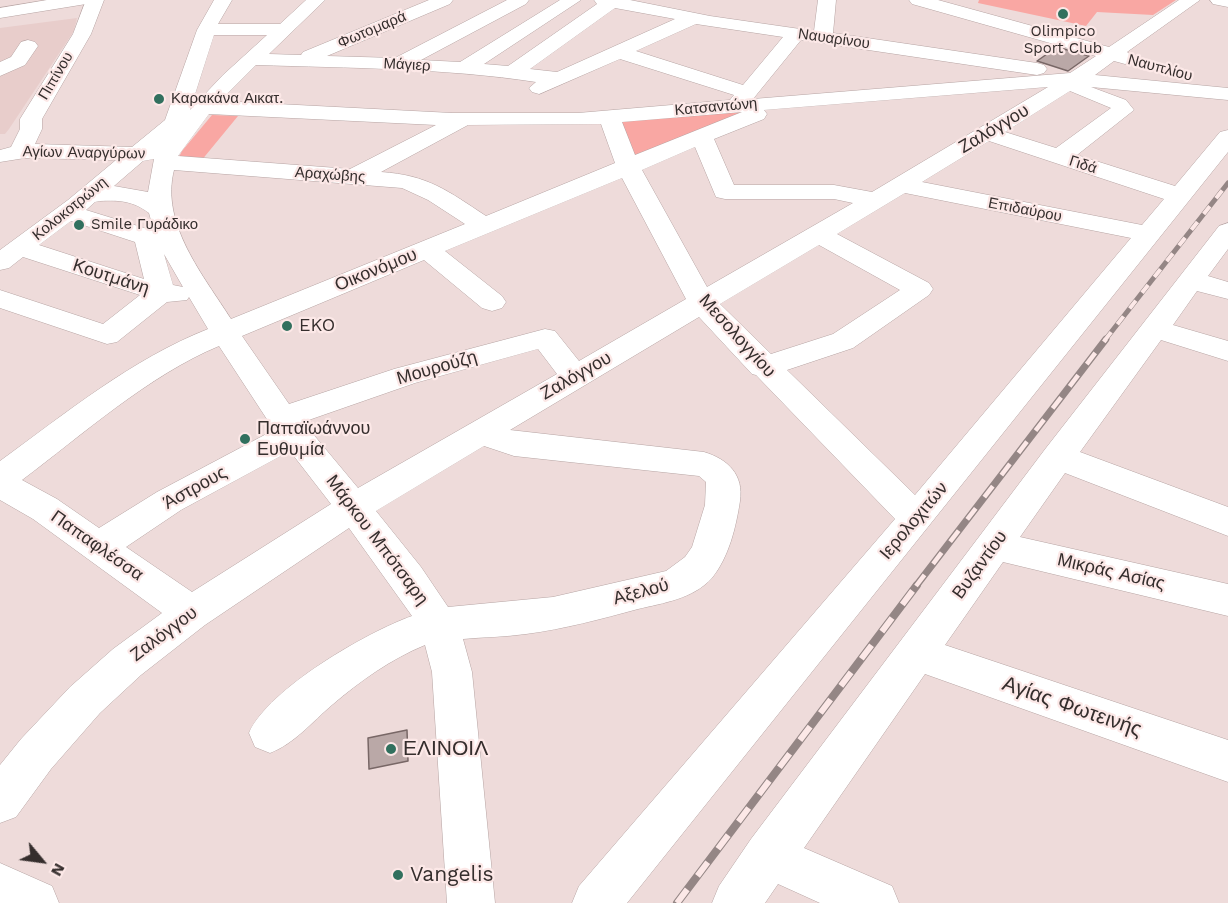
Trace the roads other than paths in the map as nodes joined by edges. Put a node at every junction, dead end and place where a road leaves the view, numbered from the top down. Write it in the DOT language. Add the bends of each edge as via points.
graph roads {
  1 [pos="39,0"];
  2 [pos="80,0"];
  3 [pos="95,0"];
  4 [pos="224,0"];
  5 [pos="316,0"];
  6 [pos="444,0"];
  7 [pos="520,0"];
  8 [pos="572,0"];
  9 [pos="827,0"];
  10 [pos="1191,0"];
  11 [pos="1219,0"];
  12 [pos="610,1"];
  13 [pos="931,2"];
  14 [pos="1228,2"];
  15 [pos="0,6"];
  16 [pos="0,13"];
  17 [pos="693,18"];
  18 [pos="978,18"];
  19 [pos="286,29"];
  20 [pos="206,30"];
  21 [pos="797,33"];
  22 [pos="823,37"];
  23 [pos="28,46"];
  24 [pos="619,52"];
  25 [pos="1113,55"];
  26 [pos="254,58"];
  27 [pos="971,59"];
  28 [pos="300,60"];
  29 [pos="398,64"];
  30 [pos="1146,64"];
  31 [pos="0,70"];
  32 [pos="1168,70"];
  33 [pos="512,72"];
  34 [pos="560,79"];
  35 [pos="1070,81"];
  36 [pos="1228,87"];
  37 [pos="1228,94"];
  38 [pos="467,98"];
  39 [pos="742,99"];
  40 [pos="208,101"];
  41 [pos="773,102"];
  42 [pos="609,117"];
  43 [pos="175,121"];
  44 [pos="987,133"];
  45 [pos="702,136"];
  46 [pos="1228,137"];
  47 [pos="138,153"];
  48 [pos="10,154"];
  49 [pos="1059,157"];
  50 [pos="166,158"];
  51 [pos="628,166"];
  52 [pos="349,176"];
  53 [pos="888,193"];
  54 [pos="89,195"];
  55 [pos="1180,196"];
  56 [pos="302,197"];
  57 [pos="160,210"];
  58 [pos="68,212"];
  59 [pos="483,225"];
  60 [pos="1228,231"];
  61 [pos="819,234"];
  62 [pos="1149,234"];
  63 [pos="426,249"];
  64 [pos="10,255"];
  65 [pos="1191,280"];
  66 [pos="1228,291"];
  67 [pos="161,293"];
  68 [pos="0,299"];
  69 [pos="204,299"];
  70 [pos="492,302"];
  71 [pos="702,303"];
  72 [pos="280,309"];
  73 [pos="1155,328"];
  74 [pos="224,332"];
  75 [pos="1228,351"];
  76 [pos="764,367"];
  77 [pos="248,368"];
  78 [pos="576,376"];
  79 [pos="289,426"];
  80 [pos="481,432"];
  81 [pos="1058,457"];
  82 [pos="0,478"];
  83 [pos="0,484"];
  84 [pos="354,507"];
  85 [pos="916,518"];
  86 [pos="1228,522"];
  87 [pos="994,544"];
  88 [pos="98,547"];
  89 [pos="1228,600"];
  90 [pos="191,613"];
  91 [pos="438,625"];
  92 [pos="916,653"];
  93 [pos="270,734"];
  94 [pos="1228,761"];
  95 [pos="0,801"];
  96 [pos="768,856"];
  97 [pos="0,886"];
  98 [pos="35,903"];
  99 [pos="471,903"];
  100 [pos="596,903"];
  101 [pos="736,903"];
  102 [pos="876,903"];
  1 -- 15 [label="street"];
  2 -- 16 [label="street"];
  3 -- 48 [label="street, Πιπίνου" via="82,34 31,119 31,129"];
  4 -- 20 [label="street"];
  5 -- 19 [label="street, Μάρκου Μπότσαρη"];
  6 -- 28 [label="street, Φωτομαρά"];
  7 -- 29 [label="street"];
  8 -- 38 [label="street"];
  9 -- 22 [label="street"];
  10 -- 25 [label="street, Ζαλόγγου"];
  11 -- 14 [label="street"];
  12 -- 17 [label="street, Ναυαρίνου"];
  12 -- 33 [label="street"];
  13 -- 18 [label="street, Ναυπλίου"];
  17 -- 21 [label="street, Ναυαρίνου"];
  17 -- 24 [label="street"];
  18 -- 25 [label="street, Ναυπλίου"];
  18 -- 27 [label="street"];
  19 -- 20 [label="street"];
  19 -- 26 [label="street, Μάρκου Μπότσαρη"];
  20 -- 43 [label="street"];
  21 -- 22 [label="street, Ναυαρίνου"];
  21 -- 39 [label="street"];
  22 -- 27 [label="street, Ναυαρίνου"];
  23 -- 31 [label="street" via="18,61"];
  24 -- 34 [label="street"];
  24 -- 39 [label="street"];
  25 -- 30 [label="street, Ναυπλίου"];
  25 -- 35 [label="street, Ζαλόγγου"];
  26 -- 28 [label="street, Μάγιερ"];
  26 -- 40 [label="street, Μάρκου Μπότσαρη"];
  27 -- 35 [label="street, Ναυαρίνου" via="1044,71"];
  28 -- 29 [label="street, Μάγιερ"];
  29 -- 38 [label="street, Μάγιερ"];
  32 -- 36 [label="street, Ναυπλίου"];
  33 -- 34 [label="street, Μάγιερ"];
  33 -- 38 [label="street, Μάγιερ"];
  34 -- 38 [label="street" via="521,97"];
  35 -- 37 [label="street, Κατσαντώνη"];
  35 -- 41 [label="street, Κατσαντώνη"];
  35 -- 44 [label="street, Ζαλόγγου"];
  35 -- 49 [label="street" via="1123,110"];
  38 -- 40 [label="street, Κατσαντώνη"];
  38 -- 42 [label="street, Κατσαντώνη"];
  38 -- 52 [label="street"];
  39 -- 41 [label="street, Κατσαντώνη"];
  39 -- 42 [label="street, Κατσαντώνη"];
  40 -- 43 [label="street, Μάρκου Μπότσαρη"];
  40 -- 50 [label="street, Μάρκου Μπότσαρη"];
  41 -- 45 [label="street, Οικονόμου" via="764,111"];
  42 -- 51 [label="street, Μεσολογγίου"];
  43 -- 47 [label="street, Μάρκου Μπότσαρη"];
  44 -- 49 [label="street, Γιδά"];
  44 -- 53 [label="street, Ζαλόγγου"];
  45 -- 51 [label="street, Οικονόμου"];
  45 -- 53 [label="street, Επιδαύρου" via="725,192"];
  46 -- 55 [label="street, Ιερολοχιτών"];
  47 -- 48 [label="street, Αγίων Αναργύρων"];
  47 -- 50 [label="street, Αγίων Αναργύρων"];
  47 -- 54 [label="street, Κολοκοτρώνη"];
  49 -- 55 [label="street, Γιδά"];
  50 -- 52 [label="street, Αραχώβης"];
  50 -- 57 [label="street, Μάρκου Μπότσαρη"];
  51 -- 59 [label="street, Οικονόμου"];
  51 -- 71 [label="street, Μεσολογγίου"];
  52 -- 56 [label="street"];
  52 -- 59 [label="street, Αραχώβης" via="407,181"];
  53 -- 61 [label="street, Ζαλόγγου"];
  53 -- 62 [label="street, Επιδαύρου"];
  54 -- 57 [label="street" via="133,194"];
  54 -- 58 [label="street, Κολοκοτρώνη"];
  55 -- 62 [label="street, Ιερολοχιτών"];
  57 -- 69 [label="street, Μάρκου Μπότσαρη" via="175,255"];
  58 -- 64 [label="street, Κολοκοτρώνη"];
  58 -- 67 [label="street" via="147,237"];
  59 -- 63 [label="street, Οικονόμου"];
  60 -- 65 [label="street, Βυζαντίου"];
  61 -- 71 [label="street, Ζαλόγγου"];
  61 -- 76 [label="street" via="919,289 843,341"];
  62 -- 85 [label="street, Ιερολοχιτών"];
  63 -- 70 [label="street"];
  63 -- 72 [label="street, Οικονόμου"];
  64 -- 67 [label="street, Κουτμάνη"];
  65 -- 66 [label="street"];
  65 -- 73 [label="street, Βυζαντίου"];
  67 -- 68 [label="street" via="107,335"];
  67 -- 69 [label="street, Κουτμάνη"];
  69 -- 74 [label="street, Μάρκου Μπότσαρη"];
  71 -- 76 [label="street, Μεσολογγίου"];
  71 -- 78 [label="street, Ζαλόγγου"];
  72 -- 74 [label="street, Οικονόμου"];
  72 -- 77 [label="street"];
  73 -- 75 [label="street"];
  73 -- 81 [label="street, Βυζαντίου"];
  74 -- 77 [label="street, Μάρκου Μπότσαρη"];
  74 -- 82 [label="street, Οικονόμου" via="158,364"];
  76 -- 85 [label="street, Μεσολογγίου"];
  77 -- 79 [label="street, Μάρκου Μπότσαρη"];
  78 -- 79 [label="street, Μουρούζη" via="544,338 405,376"];
  78 -- 80 [label="street, Ζαλόγγου"];
  79 -- 84 [label="street, Μάρκου Μπότσαρη"];
  79 -- 88 [label="street, Άστρους"];
  80 -- 84 [label="street, Ζαλόγγου"];
  80 -- 91 [label="street, Αξελού" via="514,444 708,465 719,474 723,492 715,534 697,568 672,585 551,614"];
  81 -- 86 [label="street"];
  81 -- 87 [label="street, Βυζαντίου"];
  83 -- 88 [label="street, Παπαφλέσσα" via="45,509"];
  84 -- 90 [label="street, Ζαλόγγου"];
  84 -- 91 [label="street, Μάρκου Μπότσαρη" via="420,594"];
  85 -- 100 [label="street, Ιερολοχιτών"];
  87 -- 89 [label="street, Μικράς Ασίας"];
  87 -- 92 [label="street, Βυζαντίου"];
  88 -- 90 [label="street, Παπαφλέσσα"];
  90 -- 95 [label="street, Ζαλόγγου" via="85,700"];
  91 -- 93 [label="street, Αξελού" via="411,633 364,658 302,703"];
  91 -- 99 [label="street, Μάρκου Μπότσαρη" via="447,644 452,672"];
  92 -- 94 [label="street, Αγίας Φωτεινής"];
  92 -- 96 [label="street, Βυζαντίου"];
  96 -- 101 [label="street, Βυζαντίου"];
  96 -- 102 [label="street"];
  97 -- 98 [label="street"];
}
